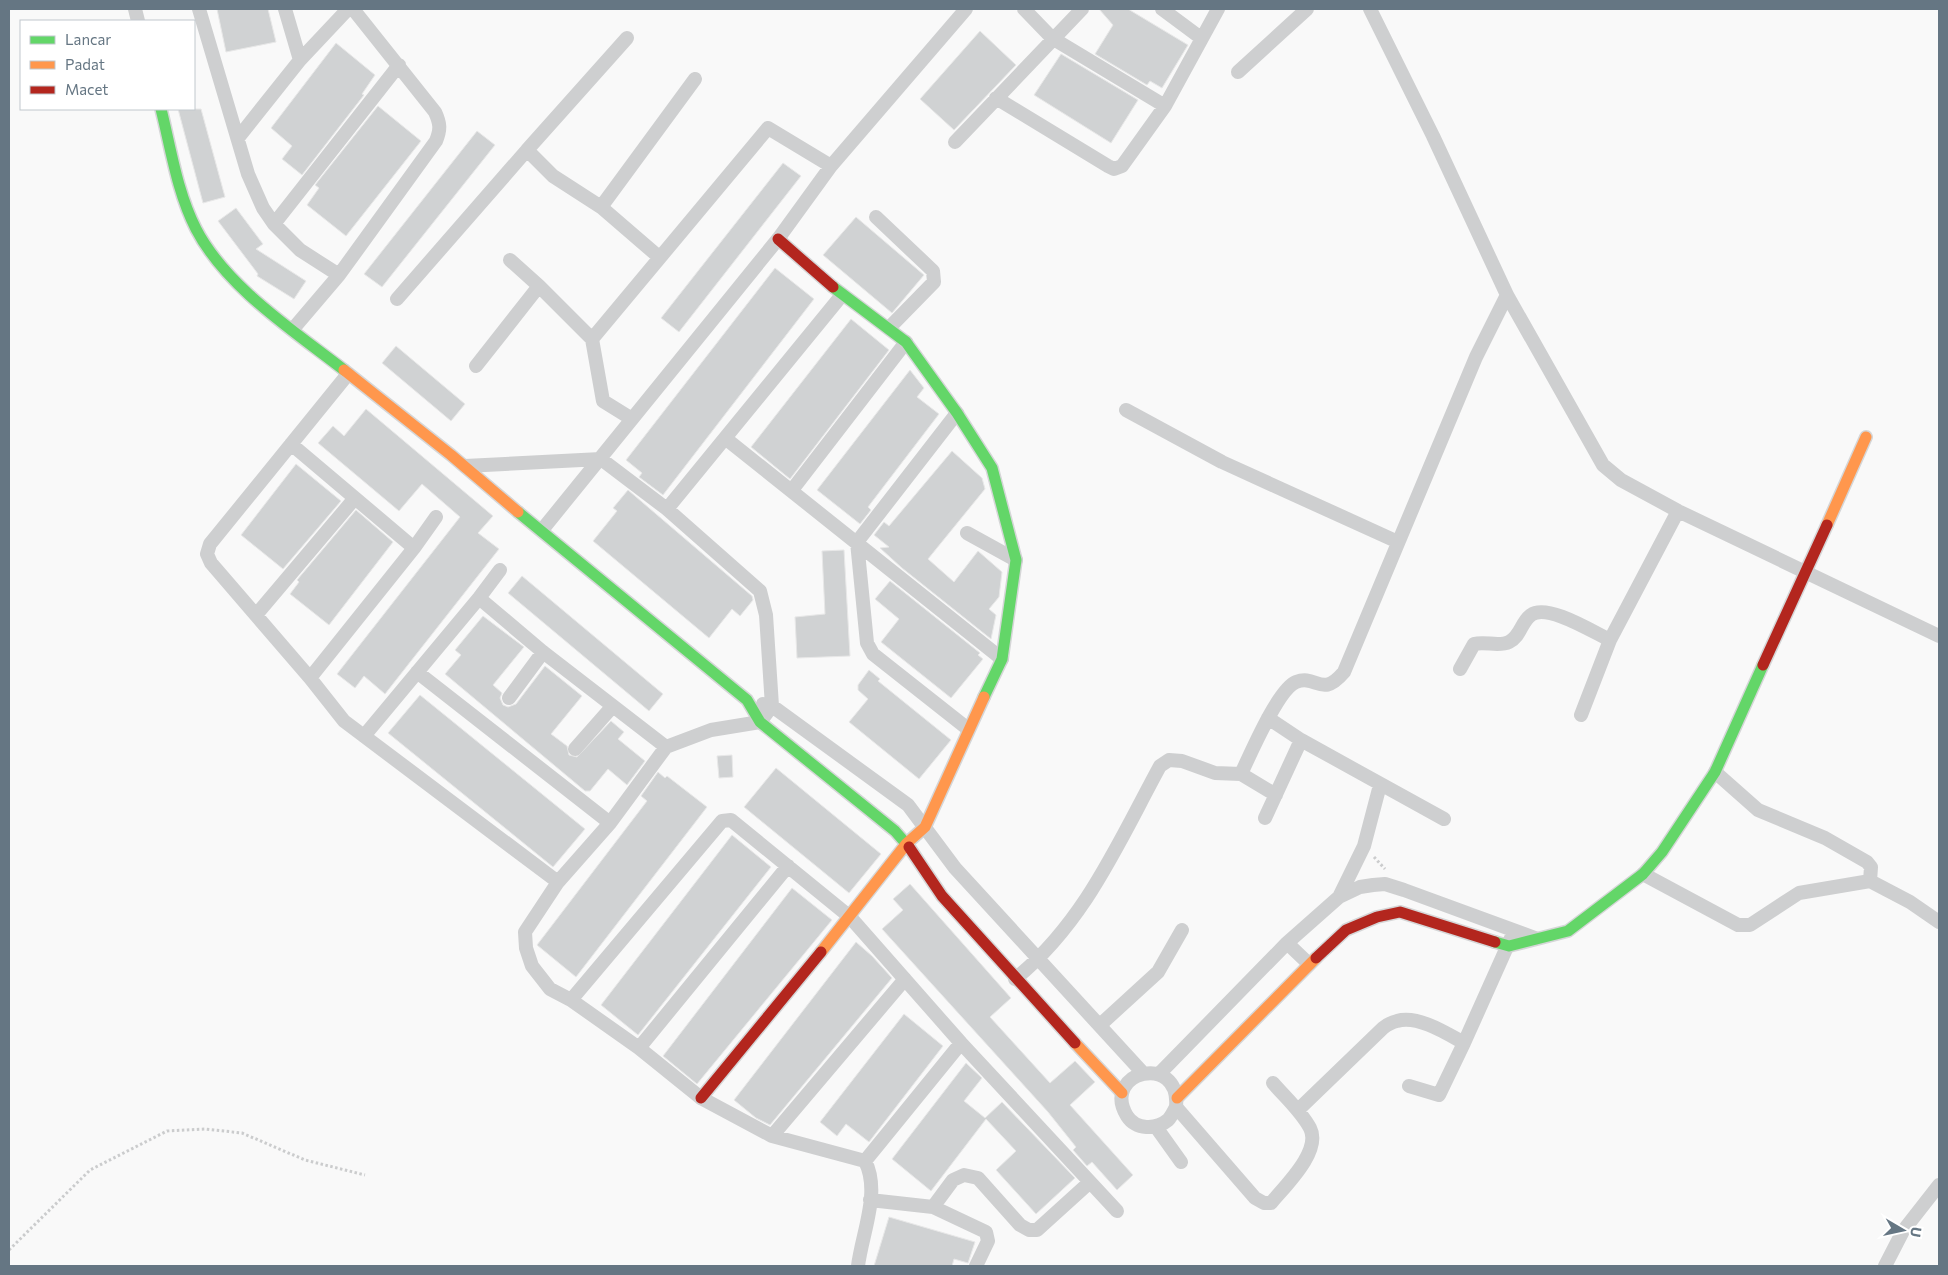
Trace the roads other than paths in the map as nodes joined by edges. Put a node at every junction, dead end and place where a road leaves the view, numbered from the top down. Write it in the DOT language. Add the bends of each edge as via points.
graph roads {
  1 [pos="199,9"];
  2 [pos="286,9"];
  3 [pos="348,9"];
  4 [pos="353,9"];
  5 [pos="966,9"];
  6 [pos="1024,9"];
  7 [pos="1082,9"];
  8 [pos="1162,9"];
  9 [pos="1218,9"];
  10 [pos="1306,9"];
  11 [pos="1370,9"];
  12 [pos="627,38"];
  13 [pos="1052,38"];
  14 [pos="1202,38"];
  15 [pos="300,60"];
  16 [pos="399,66"];
  17 [pos="1238,72"];
  18 [pos="695,79"];
  19 [pos="996,98"];
  20 [pos="1165,106"];
  21 [pos="161,110"];
  22 [pos="238,138"];
  23 [pos="955,142"];
  24 [pos="526,150"];
  25 [pos="831,166"];
  26 [pos="602,207"];
  27 [pos="876,217"];
  28 [pos="274,224"];
  29 [pos="778,239"];
  30 [pos="659,257"];
  31 [pos="510,260"];
  32 [pos="339,275"];
  33 [pos="539,286"];
  34 [pos="842,295"];
  35 [pos="1507,295"];
  36 [pos="398,299"];
  37 [pos="889,328"];
  38 [pos="293,329"];
  39 [pos="592,339"];
  40 [pos="906,342"];
  41 [pos="476,366"];
  42 [pos="348,374"];
  43 [pos="1126,410"];
  44 [pos="957,413"];
  45 [pos="632,420"];
  46 [pos="1866,437"];
  47 [pos="725,438"];
  48 [pos="291,444"];
  49 [pos="600,459"];
  50 [pos="465,466"];
  51 [pos="792,490"];
  52 [pos="355,498"];
  53 [pos="667,510"];
  54 [pos="1678,511"];
  55 [pos="436,517"];
  56 [pos="542,530"];
  57 [pos="966,533"];
  58 [pos="857,542"];
  59 [pos="1398,542"];
  60 [pos="414,548"];
  61 [pos="1016,560"];
  62 [pos="500,570"];
  63 [pos="1804,573"];
  64 [pos="479,598"];
  65 [pos="256,615"];
  66 [pos="1939,636"];
  67 [pos="1610,640"];
  68 [pos="543,652"];
  69 [pos="1002,659"];
  70 [pos="1460,669"];
  71 [pos="417,672"];
  72 [pos="310,678"];
  73 [pos="509,698"];
  74 [pos="747,700"];
  75 [pos="772,706"];
  76 [pos="612,707"];
  77 [pos="1581,715"];
  78 [pos="1268,718"];
  79 [pos="760,722"];
  80 [pos="968,729"];
  81 [pos="364,736"];
  82 [pos="1301,740"];
  83 [pos="666,747"];
  84 [pos="575,749"];
  85 [pos="1715,772"];
  86 [pos="1241,774"];
  87 [pos="1380,785"];
  88 [pos="1276,795"];
  89 [pos="1265,818"];
  90 [pos="1444,819"];
  91 [pos="610,823"];
  92 [pos="925,827"];
  93 [pos="906,843"];
  94 [pos="788,866"];
  95 [pos="1643,874"];
  96 [pos="1870,881"];
  97 [pos="558,882"];
  98 [pos="1339,897"];
  99 [pos="850,917"];
  100 [pos="1939,922"];
  101 [pos="1182,930"];
  102 [pos="1514,930"];
  103 [pos="1535,938"];
  104 [pos="1287,943"];
  105 [pos="1509,946"];
  106 [pos="1038,960"];
  107 [pos="1309,964"];
  108 [pos="905,979"];
  109 [pos="1015,979"];
  110 [pos="571,1000"];
  111 [pos="1100,1025"];
  112 [pos="1464,1043"];
  113 [pos="961,1044"];
  114 [pos="639,1048"];
  115 [pos="1143,1073"];
  116 [pos="1158,1074"];
  117 [pos="1273,1083"];
  118 [pos="1409,1086"];
  119 [pos="1122,1093"];
  120 [pos="701,1098"];
  121 [pos="1176,1103"];
  122 [pos="1298,1110"];
  123 [pos="1156,1127"];
  124 [pos="772,1136"];
  125 [pos="865,1161"];
  126 [pos="1181,1162"];
  127 [pos="1090,1182"];
  128 [pos="1939,1185"];
  129 [pos="870,1200"];
  130 [pos="933,1207"];
  131 [pos="1117,1211"];
  132 [pos="858,1266"];
  133 [pos="976,1266"];
  134 [pos="1885,1266"];
  1 -- 22 [label="street"];
  2 -- 15 [label="street"];
  3 -- 15 [label="street"];
  4 -- 16 [label="street"];
  5 -- 25 [label="street"];
  6 -- 13 [label="street"];
  7 -- 13 [label="street"];
  8 -- 14 [label="street"];
  9 -- 14 [label="street"];
  10 -- 17 [label="street"];
  11 -- 35 [label="street"];
  12 -- 24 [label="street"];
  13 -- 19 [label="street"];
  13 -- 20 [label="street"];
  14 -- 20 [label="street"];
  15 -- 22 [label="street"];
  16 -- 28 [label="street"];
  16 -- 32 [label="street" via="435,112 440,132"];
  18 -- 26 [label="street"];
  19 -- 20 [label="street" via="1114,169 1122,166"];
  19 -- 23 [label="street"];
  21 -- 38 [label="street" via="184,197 196,229 237,284"];
  22 -- 28 [label="street" via="248,174"];
  24 -- 26 [label="street" via="553,176"];
  24 -- 36 [label="street"];
  25 -- 29 [label="street"];
  25 -- 30 [label="street" via="768,128"];
  26 -- 30 [label="street"];
  27 -- 37 [label="street" via="933,270 935,276 934,282"];
  28 -- 32 [label="street" via="300,250"];
  29 -- 34 [label="street"];
  29 -- 45 [label="street"];
  30 -- 39 [label="street"];
  31 -- 33 [label="street"];
  32 -- 38 [label="street"];
  33 -- 39 [label="street"];
  33 -- 41 [label="street"];
  34 -- 37 [label="street"];
  34 -- 47 [label="street"];
  35 -- 54 [label="street" via="1603,465 1621,480"];
  35 -- 59 [label="street" via="1476,357"];
  37 -- 40 [label="street"];
  38 -- 42 [label="street"];
  39 -- 45 [label="street" via="603,401"];
  40 -- 44 [label="street"];
  40 -- 51 [label="street"];
  42 -- 48 [label="street"];
  42 -- 50 [label="street"];
  43 -- 59 [label="street" via="1222,462"];
  44 -- 58 [label="street"];
  44 -- 61 [label="street" via="992,468"];
  45 -- 49 [label="street"];
  46 -- 63 [label="street"];
  47 -- 51 [label="street"];
  47 -- 53 [label="street"];
  48 -- 52 [label="street"];
  48 -- 65 [label="street" via="210,544 207,554 211,563"];
  49 -- 50 [label="street"];
  49 -- 53 [label="street"];
  49 -- 56 [label="street"];
  50 -- 56 [label="street"];
  51 -- 58 [label="street"];
  52 -- 60 [label="street"];
  52 -- 65 [label="street"];
  53 -- 75 [label="street" via="760,590 766,615"];
  54 -- 63 [label="street"];
  54 -- 67 [label="street"];
  55 -- 60 [label="street"];
  56 -- 74 [label="street"];
  57 -- 61 [label="street"];
  58 -- 69 [label="street"];
  58 -- 80 [label="street" via="867,643 873,654"];
  59 -- 78 [label="street" via="1344,672 1334,683 1321,686 1308,681 1296,682"];
  60 -- 72 [label="street"];
  61 -- 69 [label="street"];
  62 -- 64 [label="street"];
  63 -- 66 [label="street"];
  63 -- 85 [label="street"];
  64 -- 68 [label="street"];
  64 -- 71 [label="street"];
  65 -- 72 [label="street"];
  67 -- 70 [label="street" via="1552,613 1540,611 1530,615 1517,637 1507,643 1474,644"];
  67 -- 77 [label="street"];
  68 -- 73 [label="street"];
  68 -- 76 [label="street"];
  69 -- 80 [label="street"];
  71 -- 81 [label="street"];
  71 -- 91 [label="street"];
  72 -- 81 [label="street" via="344,721"];
  74 -- 75 [label="street"];
  74 -- 79 [label="street"];
  75 -- 79 [label="street"];
  75 -- 92 [label="street" via="908,805"];
  76 -- 83 [label="street"];
  76 -- 84 [label="street"];
  78 -- 82 [label="street"];
  78 -- 86 [label="street"];
  79 -- 83 [label="street" via="711,730"];
  79 -- 93 [label="street"];
  80 -- 92 [label="street"];
  81 -- 97 [label="street"];
  82 -- 87 [label="street"];
  82 -- 88 [label="street"];
  83 -- 91 [label="street"];
  85 -- 95 [label="street" via="1662,852"];
  85 -- 96 [label="street" via="1758,810 1825,838 1867,862 1871,866"];
  86 -- 88 [label="street"];
  86 -- 106 [label="street" via="1216,773 1182,761 1168,760 1160,766 1090,895"];
  87 -- 90 [label="street"];
  87 -- 98 [label="street" via="1364,846"];
  88 -- 89 [label="street"];
  91 -- 97 [label="street"];
  92 -- 93 [label="street"];
  92 -- 106 [label="street" via="955,868"];
  93 -- 99 [label="street"];
  93 -- 109 [label="street" via="941,894"];
  94 -- 99 [label="street"];
  94 -- 110 [label="street" via="731,820 722,821"];
  94 -- 114 [label="street"];
  95 -- 96 [label="street" via="1738,925 1750,925 1799,893"];
  95 -- 103 [label="street" via="1568,931"];
  96 -- 100 [label="street"];
  97 -- 110 [label="street" via="525,932 526,948 532,966 550,989"];
  98 -- 102 [label="street" via="1360,887 1385,884"];
  98 -- 104 [label="street"];
  99 -- 108 [label="street"];
  99 -- 120 [label="street"];
  101 -- 111 [label="street" via="1158,972"];
  102 -- 103 [label="street"];
  102 -- 105 [label="street"];
  103 -- 105 [label="street"];
  104 -- 107 [label="street"];
  104 -- 116 [label="street"];
  105 -- 107 [label="street" via="1400,912 1377,917 1346,930"];
  105 -- 112 [label="street"];
  106 -- 109 [label="street"];
  106 -- 111 [label="street"];
  107 -- 121 [label="street"];
  108 -- 113 [label="street"];
  108 -- 124 [label="street"];
  109 -- 119 [label="street"];
  110 -- 114 [label="street"];
  111 -- 115 [label="street"];
  112 -- 118 [label="street" via="1439,1095"];
  112 -- 122 [label="street" via="1420,1023 1397,1021 1383,1028"];
  113 -- 125 [label="street"];
  113 -- 127 [label="street"];
  114 -- 120 [label="street"];
  115 -- 116 [label="street"];
  115 -- 119 [label="street" via="1130,1080"];
  116 -- 121 [label="street" via="1171,1083"];
  117 -- 122 [label="street"];
  119 -- 123 [label="street" via="1122,1108 1130,1120 1142,1127"];
  120 -- 124 [label="street"];
  121 -- 122 [label="street" via="1254,1198 1264,1203 1271,1203 1308,1158 1311,1129"];
  121 -- 123 [label="street" via="1169,1120"];
  123 -- 126 [label="street"];
  124 -- 125 [label="street"];
  125 -- 129 [label="street" via="872,1173"];
  127 -- 130 [label="street" via="1037,1230 1020,1225 978,1178 964,1175 953,1180"];
  127 -- 131 [label="street"];
  128 -- 134 [label="street" via="1903,1231"];
  129 -- 130 [label="street"];
  129 -- 132 [label="street"];
  130 -- 133 [label="street" via="986,1232 988,1241"];
}
